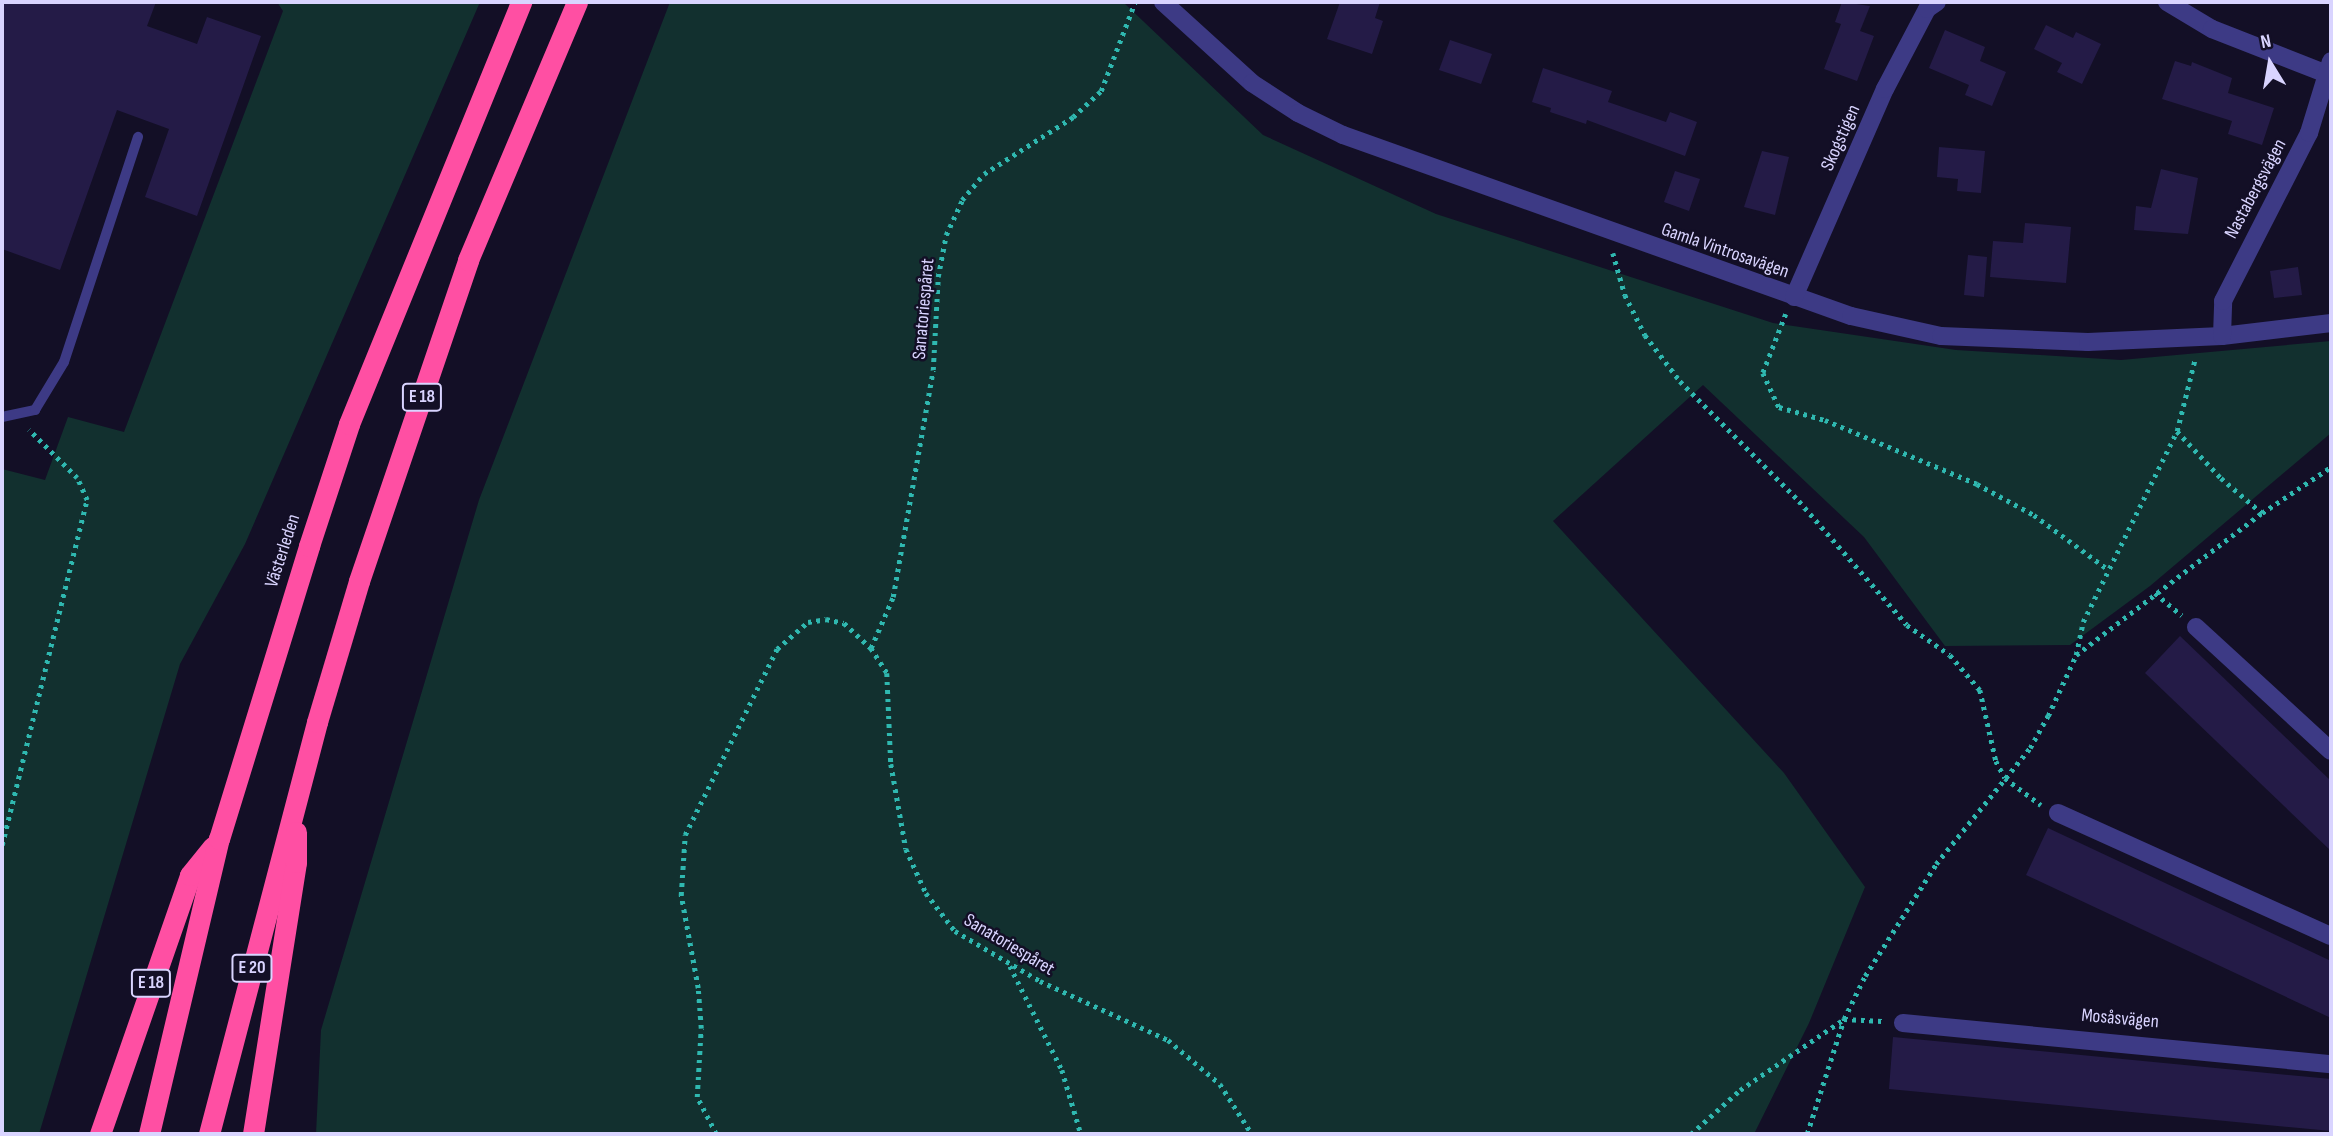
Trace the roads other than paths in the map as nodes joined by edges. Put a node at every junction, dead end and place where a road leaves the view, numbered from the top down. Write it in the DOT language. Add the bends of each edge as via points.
graph roads {
  1 [pos="521,2"];
  2 [pos="577,2"];
  3 [pos="1163,2"];
  4 [pos="1937,2"];
  5 [pos="2167,2"];
  6 [pos="2329,67"];
  7 [pos="138,137"];
  8 [pos="1794,297"];
  9 [pos="2331,323"];
  10 [pos="2222,336"];
  11 [pos="2,417"];
  12 [pos="2196,627"];
  13 [pos="2331,751"];
  14 [pos="296,802"];
  15 [pos="2058,813"];
  16 [pos="219,839"];
  17 [pos="2331,936"];
  18 [pos="1903,1023"];
  19 [pos="2331,1064"];
  20 [pos="100,1134"];
  21 [pos="149,1134"];
  22 [pos="209,1134"];
  23 [pos="253,1134"];
  1 -- 16 [label="highway, Västerleden / E 18" via="349,424"];
  2 -- 14 [label="highway, E 18" via="444,327 359,581"];
  3 -- 8 [label="street, Gamla Vintrosavägen" via="1243,75 1298,113 1401,159"];
  4 -- 8 [label="street, Skogstigen" via="1927,9 1885,89"];
  5 -- 6 [label="street" via="2212,29"];
  6 -- 10 [label="street, Nastabergsvägen" via="2309,133 2223,301"];
  7 -- 11 [label="lane" via="64,362 35,411"];
  8 -- 10 [label="street, Gamla Vintrosavägen" via="1941,337 2088,342"];
  9 -- 10 [label="street, Gamla Vintrosavägen"];
  12 -- 13 [label="street"];
  14 -- 22 [label="highway, E 20"];
  14 -- 23 [label="highway, E 18" via="296,863"];
  15 -- 17 [label="street"];
  16 -- 20 [label="highway, E 18" via="190,875"];
  16 -- 21 [label="highway, Västerleden"];
  18 -- 19 [label="street, Mosåsvägen"];
}
